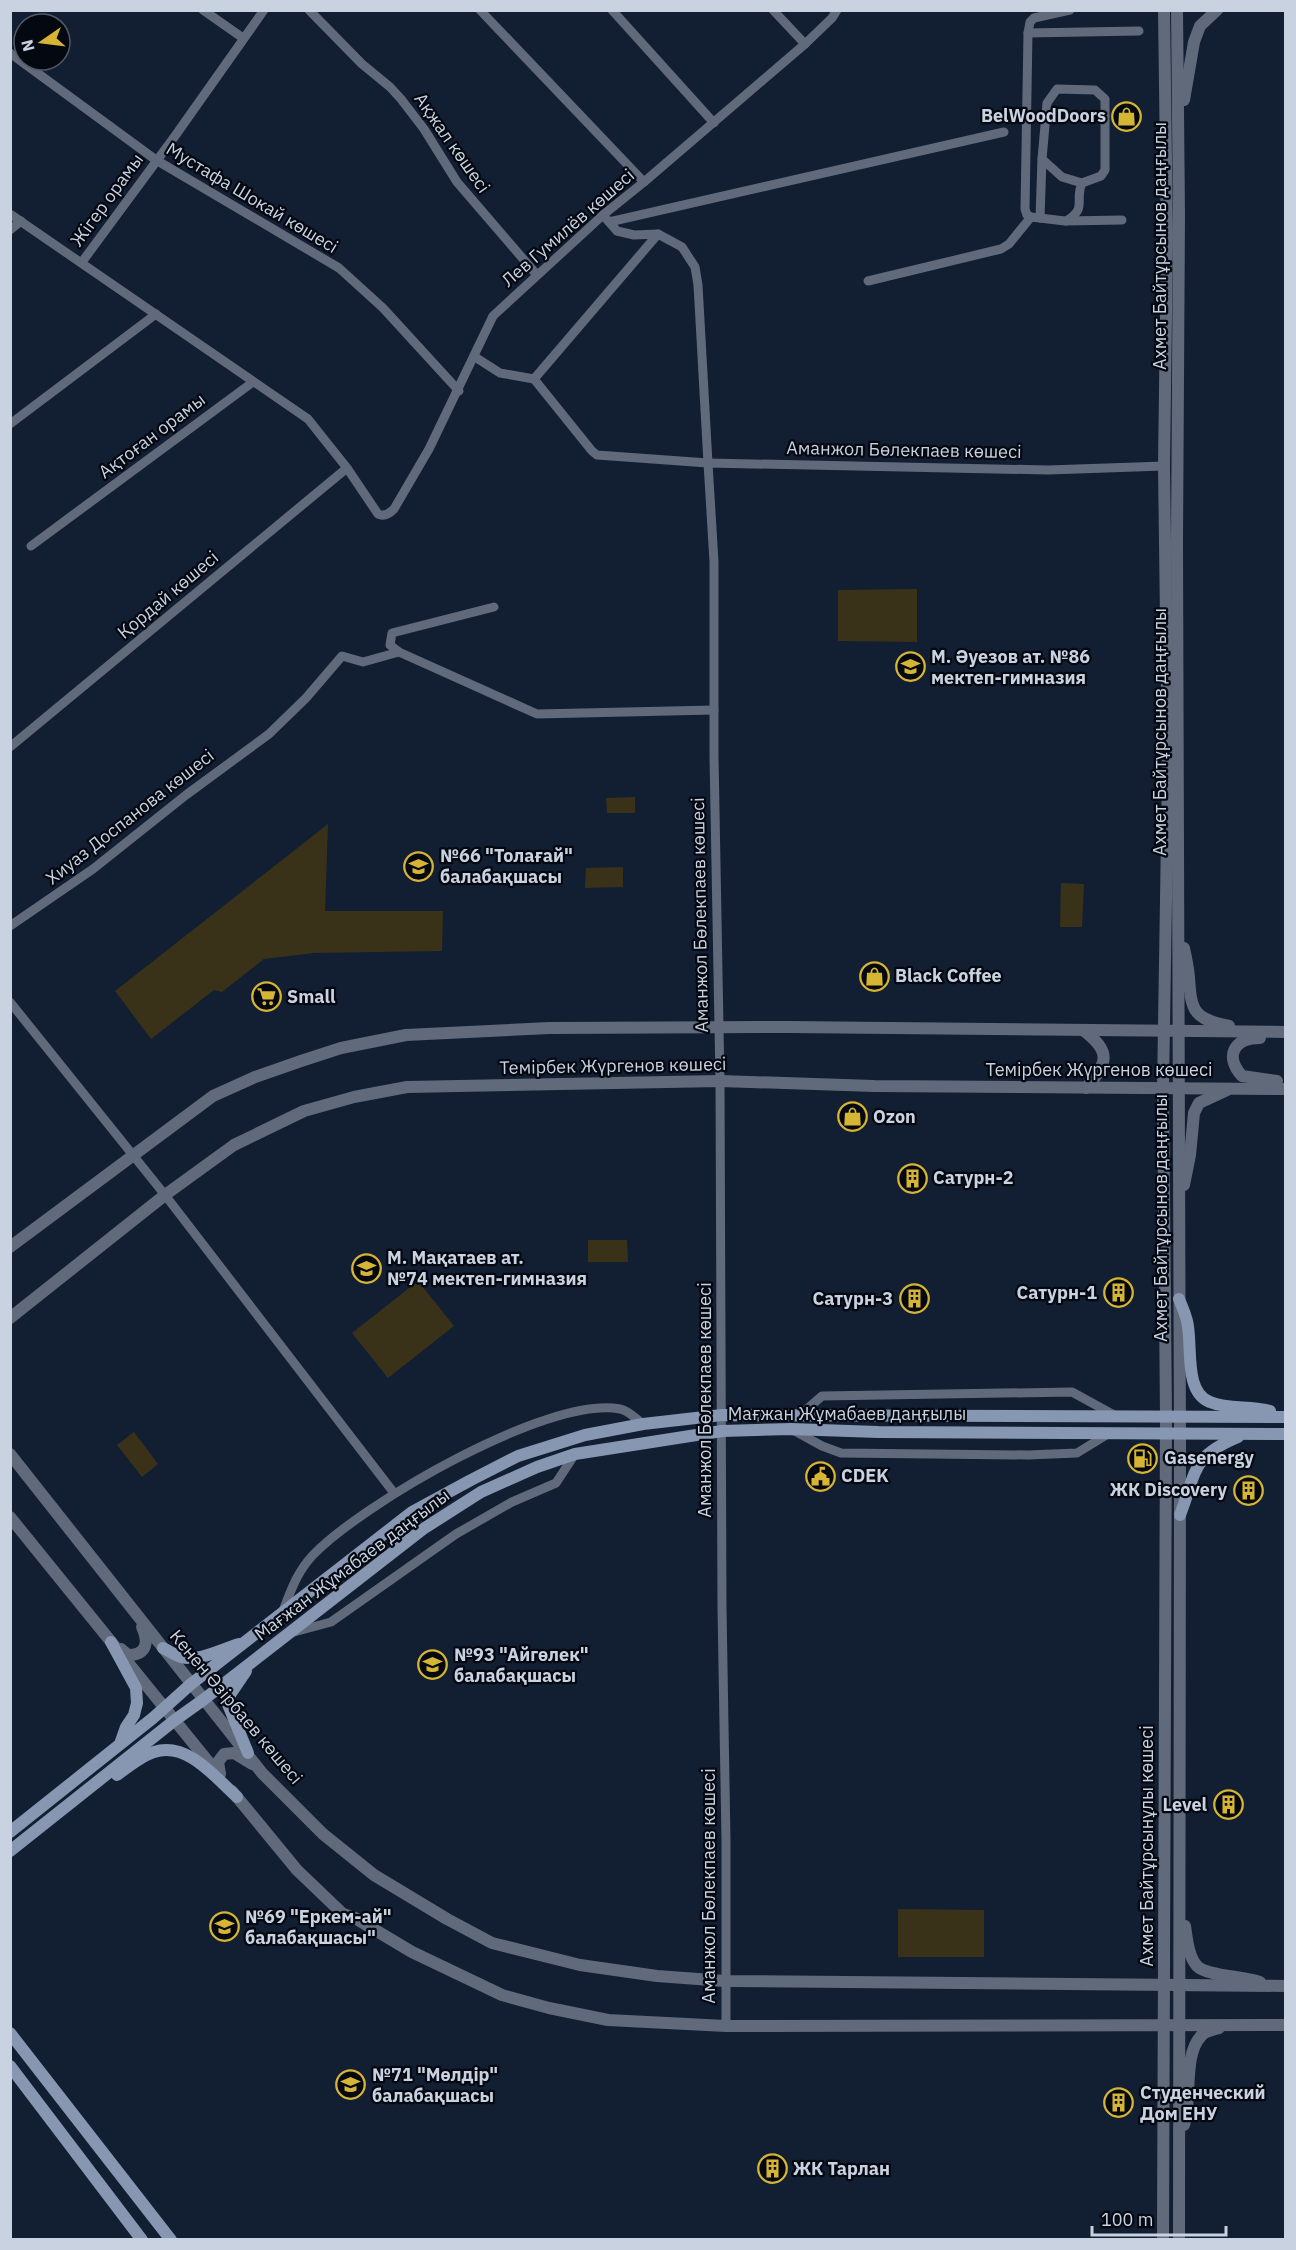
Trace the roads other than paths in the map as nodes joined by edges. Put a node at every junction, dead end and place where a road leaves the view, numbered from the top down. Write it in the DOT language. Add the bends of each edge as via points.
graph roads {
  1 [pos="203,10"];
  2 [pos="264,10"];
  3 [pos="309,10"];
  4 [pos="480,10"];
  5 [pos="612,10"];
  6 [pos="773,10"];
  7 [pos="837,10"];
  8 [pos="1070,10"];
  9 [pos="1164,10"];
  10 [pos="1177,10"];
  11 [pos="1217,10"];
  12 [pos="1139,31"];
  13 [pos="1028,33"];
  14 [pos="243,38"];
  15 [pos="805,44"];
  16 [pos="10,54"];
  17 [pos="1179,112"];
  18 [pos="714,123"];
  19 [pos="1004,132"];
  20 [pos="1042,159"];
  21 [pos="156,160"];
  22 [pos="644,182"];
  23 [pos="1082,183"];
  24 [pos="10,214"];
  25 [pos="606,218"];
  26 [pos="1036,218"];
  27 [pos="1122,220"];
  28 [pos="21,221"];
  29 [pos="1065,221"];
  30 [pos="10,230"];
  31 [pos="658,234"];
  32 [pos="82,262"];
  33 [pos="537,275"];
  34 [pos="868,281"];
  35 [pos="156,314"];
  36 [pos="475,357"];
  37 [pos="534,378"];
  38 [pos="253,382"];
  39 [pos="459,391"];
  40 [pos="10,424"];
  41 [pos="708,463"];
  42 [pos="1164,466"];
  43 [pos="347,468"];
  44 [pos="31,546"];
  45 [pos="494,607"];
  46 [pos="399,652"];
  47 [pos="1173,682"];
  48 [pos="714,710"];
  49 [pos="10,747"];
  50 [pos="1179,914"];
  51 [pos="10,926"];
  52 [pos="10,1002"];
  53 [pos="718,1028"];
  54 [pos="1083,1030"];
  55 [pos="1164,1030"];
  56 [pos="1179,1031"];
  57 [pos="1244,1032"];
  58 [pos="1286,1032"];
  59 [pos="1286,1038"];
  60 [pos="1286,1081"];
  61 [pos="720,1082"];
  62 [pos="1086,1088"];
  63 [pos="1230,1088"];
  64 [pos="1163,1089"];
  65 [pos="1179,1089"];
  66 [pos="1286,1089"];
  67 [pos="132,1155"];
  68 [pos="165,1195"];
  69 [pos="1179,1206"];
  70 [pos="10,1247"];
  71 [pos="1179,1299"];
  72 [pos="10,1318"];
  73 [pos="722,1415"];
  74 [pos="798,1416"];
  75 [pos="1116,1416"];
  76 [pos="1166,1416"];
  77 [pos="1179,1416"];
  78 [pos="1286,1416"];
  79 [pos="643,1424"];
  80 [pos="791,1429"];
  81 [pos="722,1431"];
  82 [pos="1110,1432"];
  83 [pos="1166,1434"];
  84 [pos="1180,1434"];
  85 [pos="1245,1434"];
  86 [pos="1286,1434"];
  87 [pos="10,1454"];
  88 [pos="575,1454"];
  89 [pos="1166,1454"];
  90 [pos="1180,1454"];
  91 [pos="394,1493"];
  92 [pos="1180,1515"];
  93 [pos="10,1517"];
  94 [pos="129,1604"];
  95 [pos="282,1616"];
  96 [pos="289,1633"];
  97 [pos="110,1640"];
  98 [pos="249,1641"];
  99 [pos="274,1644"];
  100 [pos="164,1648"];
  101 [pos="192,1684"];
  102 [pos="204,1700"];
  103 [pos="164,1707"];
  104 [pos="175,1720"];
  105 [pos="120,1744"];
  106 [pos="248,1753"];
  107 [pos="262,1773"];
  108 [pos="223,1780"];
  109 [pos="237,1797"];
  110 [pos="77,1798"];
  111 [pos="10,1832"];
  112 [pos="10,1851"];
  113 [pos="1179,1898"];
  114 [pos="725,1981"];
  115 [pos="1164,1985"];
  116 [pos="1179,1986"];
  117 [pos="1269,1986"];
  118 [pos="1286,1986"];
  119 [pos="1164,2025"];
  120 [pos="1179,2025"];
  121 [pos="1226,2025"];
  122 [pos="1286,2025"];
  123 [pos="726,2026"];
  124 [pos="10,2033"];
  125 [pos="10,2066"];
  126 [pos="1179,2140"];
  127 [pos="142,2240"];
  128 [pos="171,2240"];
  129 [pos="1163,2240"];
  130 [pos="1179,2240"];
  1 -- 14 [label="street"];
  2 -- 14 [label="street, Жігер орамы"];
  3 -- 33 [label="street, Ақжал көшесі" via="401,99 463,190"];
  4 -- 22 [label="street"];
  5 -- 18 [label="street"];
  6 -- 15 [label="street"];
  7 -- 15 [label="street, Лев Гумилёв көшесі"];
  8 -- 13 [label="street" via="1034,18"];
  9 -- 42 [label="street, Ахмет Байтұрсынов даңғылы"];
  10 -- 17 [label="street, Ахмет Байтұрсынов даңғылы"];
  11 -- 17 [label="street" via="1200,27 1194,42"];
  12 -- 13 [label="street"];
  13 -- 26 [label="street" via="1025,209 1027,215"];
  14 -- 21 [label="street, Жігер орамы"];
  15 -- 18 [label="street, Лев Гумилёв көшесі"];
  16 -- 21 [label="street, Мустафа Шокай көшесі"];
  17 -- 47 [label="street, Ахмет Байтұрсынов даңғылы"];
  18 -- 22 [label="street, Лев Гумилёв көшесі"];
  19 -- 25 [label="street"];
  20 -- 23 [label="street" via="1062,177"];
  20 -- 23 [label="street" via="1050,97 1057,89 1095,90 1105,99 1105,170 1101,176"];
  20 -- 26 [label="street"];
  21 -- 32 [label="street, Жігер орамы"];
  21 -- 39 [label="street, Мустафа Шокай көшесі" via="339,268 383,308"];
  22 -- 25 [label="street, Лев Гумилёв көшесі"];
  23 -- 29 [label="street" via="1080,207 1076,215"];
  24 -- 28 [label="street"];
  25 -- 31 [label="street" via="624,234"];
  25 -- 33 [label="street, Лев Гумилёв көшесі"];
  26 -- 29 [label="street"];
  26 -- 34 [label="street" via="1001,249"];
  27 -- 29 [label="street"];
  28 -- 30 [label="street"];
  28 -- 32 [label="street"];
  31 -- 37 [label="street"];
  31 -- 41 [label="street" via="682,247 695,267"];
  32 -- 35 [label="street"];
  33 -- 36 [label="street, Лев Гумилёв көшесі" via="494,316"];
  35 -- 38 [label="street"];
  35 -- 40 [label="street"];
  36 -- 37 [label="street" via="500,373"];
  36 -- 39 [label="street, Лев Гумилёв көшесі"];
  37 -- 41 [label="street" via="597,455"];
  38 -- 43 [label="street" via="308,419"];
  38 -- 44 [label="street, Ақтоған орамы"];
  39 -- 43 [label="street, Лев Гумилёв көшесі" via="429,449 388,514 378,513"];
  41 -- 42 [label="street, Аманжол Бөлекпаев көшесі" via="1080,470"];
  41 -- 48 [label="street, Аманжол Бөлекпаев көшесі" via="714,562"];
  42 -- 47 [label="street, Ахмет Байтұрсынов даңғылы"];
  43 -- 49 [label="street, Қордай көшесі"];
  45 -- 46 [label="street" via="392,633 390,645"];
  46 -- 48 [label="street" via="537,714"];
  46 -- 51 [label="street, Хиуаз Доспанова көшесі" via="363,662 342,656 269,734 93,869"];
  47 -- 50 [label="street, Ахмет Байтұрсынов даңғылы"];
  47 -- 55 [label="street, Ахмет Байтұрсынов даңғылы"];
  48 -- 53 [label="street, Аманжол Бөлекпаев көшесі"];
  50 -- 56 [label="street, Ахмет Байтұрсынов даңғылы"];
  50 -- 57 [label="street" via="1192,1007 1207,1020"];
  52 -- 67 [label="street"];
  53 -- 54 [label="street, Темірбек Жүргенов көшесі"];
  53 -- 61 [label="street, Аманжол Бөлекпаев көшесі"];
  53 -- 67 [label="street, Темірбек Жүргенов көшесі" via="492,1029 406,1035 341,1048 255,1077 213,1096"];
  54 -- 55 [label="street, Темірбек Жүргенов көшесі"];
  54 -- 62 [label="street" via="1102,1047 1105,1057 1099,1073"];
  55 -- 56 [label="street, Темірбек Жүргенов көшесі"];
  55 -- 64 [label="street, Ахмет Байтұрсынов даңғылы"];
  56 -- 57 [label="street, Темірбек Жүргенов көшесі"];
  56 -- 65 [label="street, Ахмет Байтұрсынов даңғылы"];
  57 -- 58 [label="street, Темірбек Жүргенов көшесі"];
  59 -- 60 [label="street" via="1249,1038 1233,1052 1234,1068 1242,1076"];
  61 -- 62 [label="street, Темірбек Жүргенов көшесі"];
  61 -- 68 [label="street, Темірбек Жүргенов көшесі" via="418,1086 354,1097 304,1111 234,1145"];
  61 -- 73 [label="street, Аманжол Бөлекпаев көшесі"];
  62 -- 64 [label="street, Темірбек Жүргенов көшесі"];
  63 -- 65 [label="street, Темірбек Жүргенов көшесі"];
  63 -- 66 [label="street, Темірбек Жүргенов көшесі"];
  63 -- 69 [label="street" via="1199,1103 1194,1113"];
  64 -- 65 [label="street, Темірбек Жүргенов көшесі"];
  64 -- 76 [label="street, Ахмет Байтұрсынов даңғылы"];
  65 -- 69 [label="street, Ахмет Байтұрсынов даңғылы"];
  67 -- 68 [label="street"];
  67 -- 70 [label="street, Темірбек Жүргенов көшесі"];
  68 -- 72 [label="street, Темірбек Жүргенов көшесі"];
  68 -- 91 [label="street"];
  69 -- 71 [label="street, Ахмет Байтұрсынов даңғылы"];
  71 -- 77 [label="street, Ахмет Байтұрсынов даңғылы"];
  71 -- 78 [label="main road" via="1187,1321 1193,1383 1198,1394 1222,1406 1261,1408"];
  73 -- 74 [label="main road, Мағжан Жұмабаев даңғылы"];
  73 -- 79 [label="main road, Мағжан Жұмабаев даңғылы"];
  73 -- 81 [label="street, Аманжол Бөлекпаев көшесі"];
  74 -- 75 [label="main road, Мағжан Жұмабаев даңғылы"];
  74 -- 75 [label="street" via="822,1396 1072,1392"];
  75 -- 76 [label="main road, Мағжан Жұмабаев даңғылы"];
  76 -- 77 [label="main road, Мағжан Жұмабаев даңғылы"];
  76 -- 83 [label="street, Ахмет Байтұрсынов даңғылы"];
  77 -- 78 [label="main road, Мағжан Жұмабаев даңғылы"];
  77 -- 84 [label="street, Ахмет Байтұрсынов даңғылы"];
  79 -- 91 [label="street" via="622,1409 589,1409 554,1418 462,1454"];
  79 -- 95 [label="main road, Мағжан Жұмабаев даңғылы" via="585,1434 518,1456 471,1479 412,1512"];
  80 -- 81 [label="main road, Мағжан Жұмабаев даңғылы"];
  80 -- 82 [label="main road, Мағжан Жұмабаев даңғылы"];
  80 -- 82 [label="street" via="841,1453 1028,1455 1077,1453"];
  81 -- 88 [label="main road, Мағжан Жұмабаев даңғылы"];
  81 -- 114 [label="street, Аманжол Бөлекпаев көшесі"];
  82 -- 83 [label="main road, Мағжан Жұмабаев даңғылы"];
  83 -- 84 [label="main road, Мағжан Жұмабаев даңғылы"];
  83 -- 89 [label="street, Ахмет Байтұрсынов даңғылы"];
  84 -- 85 [label="main road, Мағжан Жұмабаев даңғылы"];
  84 -- 90 [label="street, Ахмет Байтұрсынов даңғылы"];
  85 -- 86 [label="main road, Мағжан Жұмабаев даңғылы"];
  85 -- 92 [label="main road" via="1217,1445 1200,1461"];
  87 -- 94 [label="street, Кенен Әзірбаев көшесі"];
  88 -- 96 [label="main road, Мағжан Жұмабаев даңғылы" via="481,1492 423,1529"];
  88 -- 96 [label="street" via="556,1483 512,1502 456,1534 331,1622"];
  89 -- 115 [label="street, Ахмет Байтұрсынұлы көшесі"];
  90 -- 92 [label="street, Ахмет Байтұрсынұлы көшесі"];
  91 -- 95 [label="street" via="314,1554 295,1579"];
  92 -- 113 [label="street, Ахмет Байтұрсынұлы көшесі"];
  93 -- 97 [label="street"];
  94 -- 97 [label="street" via="144,1629 146,1647 140,1653 128,1655"];
  94 -- 100 [label="street, Кенен Әзірбаев көшесі"];
  95 -- 98 [label="main road, Мағжан Жұмабаев даңғылы"];
  96 -- 99 [label="main road, Мағжан Жұмабаев даңғылы"];
  97 -- 103 [label="street"];
  97 -- 105 [label="main road" via="136,1688 134,1715"];
  98 -- 100 [label="main road" via="189,1658"];
  98 -- 101 [label="main road, Мағжан Жұмабаев даңғылы"];
  99 -- 102 [label="main road, Мағжан Жұмабаев даңғылы"];
  99 -- 106 [label="main road" via="247,1669 227,1702"];
  100 -- 101 [label="street, Кенен Әзірбаев көшесі"];
  101 -- 102 [label="street, Кенен Әзірбаев көшесі"];
  101 -- 103 [label="main road, Мағжан Жұмабаев даңғылы"];
  102 -- 104 [label="main road, Мағжан Жұмабаев даңғылы"];
  102 -- 106 [label="street, Кенен Әзірбаев көшесі"];
  103 -- 104 [label="street"];
  103 -- 105 [label="main road, Мағжан Жұмабаев даңғылы"];
  104 -- 108 [label="street"];
  104 -- 110 [label="main road, Мағжан Жұмабаев даңғылы"];
  105 -- 111 [label="main road, Мағжан Жұмабаев даңғылы"];
  106 -- 107 [label="street, Кенен Әзірбаев көшесі"];
  107 -- 108 [label="street" via="243,1757 228,1753 218,1762"];
  107 -- 114 [label="street, Кенен Әзірбаев көшесі" via="323,1834 374,1875 492,1943 580,1965"];
  108 -- 109 [label="street"];
  109 -- 110 [label="main road" via="199,1762 171,1749 153,1752"];
  109 -- 123 [label="street" via="297,1870 343,1914 502,1995 608,2020"];
  110 -- 112 [label="main road, Мағжан Жұмабаев даңғылы"];
  113 -- 116 [label="street, Ахмет Байтұрсынұлы көшесі"];
  113 -- 117 [label="street" via="1197,1966 1205,1972 1249,1978"];
  114 -- 115 [label="street, Кенен Әзірбаев көшесі"];
  114 -- 123 [label="street, Аманжол Бөлекпаев көшесі"];
  115 -- 116 [label="street, Кенен Әзірбаев көшесі"];
  115 -- 119 [label="street, Ахмет Байтұрсынұлы көшесі"];
  116 -- 117 [label="street, Кенен Әзірбаев көшесі"];
  116 -- 120 [label="street, Ахмет Байтұрсынұлы көшесі"];
  117 -- 118 [label="street, Кенен Әзірбаев көшесі"];
  119 -- 120 [label="street"];
  119 -- 123 [label="street"];
  119 -- 129 [label="street, Ахмет Байтұрсынұлы көшесі"];
  120 -- 121 [label="street"];
  120 -- 126 [label="street, Ахмет Байтұрсынұлы көшесі"];
  121 -- 122 [label="street"];
  121 -- 126 [label="street" via="1202,2034 1194,2047 1187,2115"];
  124 -- 128 [label="main road"];
  125 -- 127 [label="main road"];
  126 -- 130 [label="street, Ахмет Байтұрсынұлы көшесі"];
}
